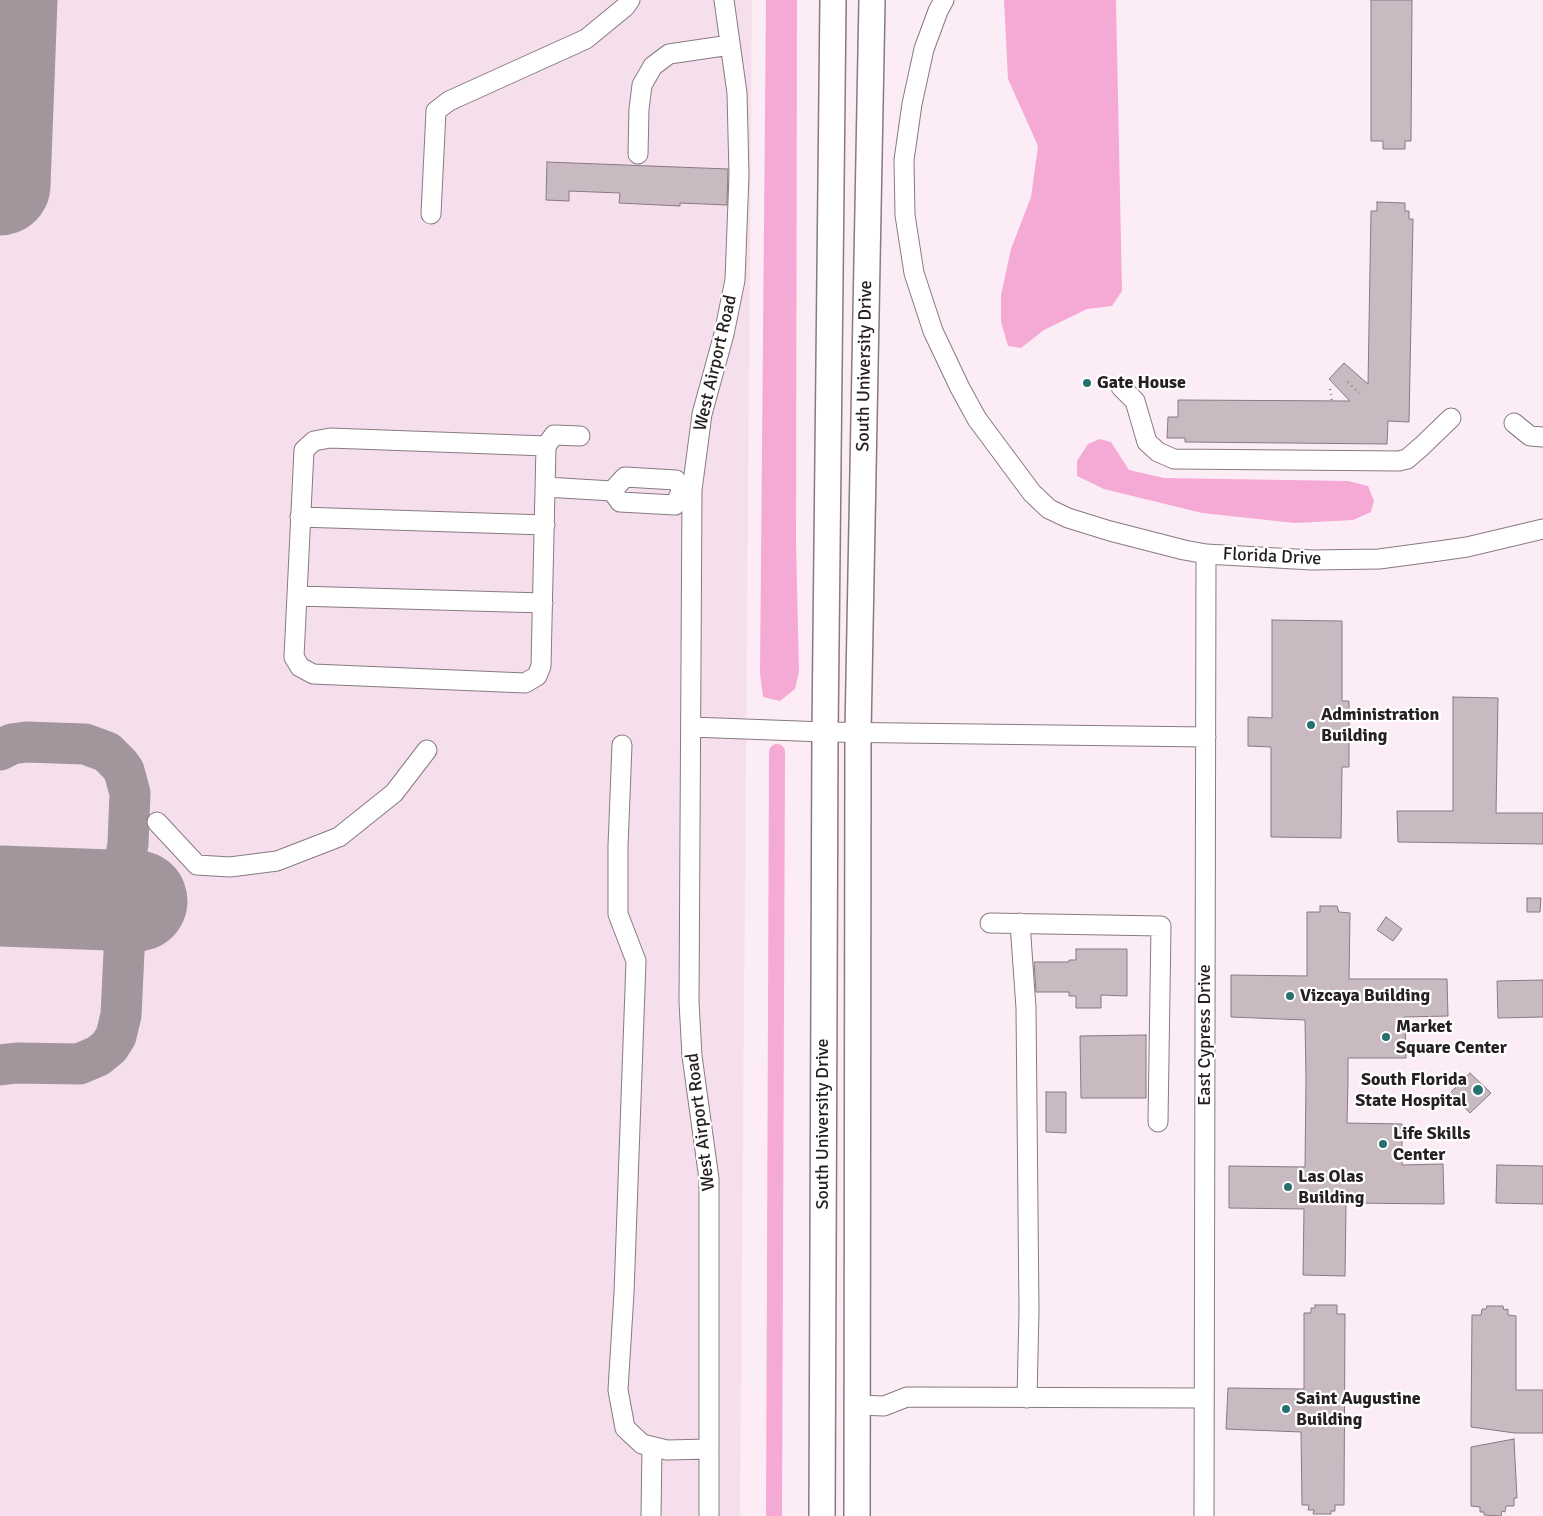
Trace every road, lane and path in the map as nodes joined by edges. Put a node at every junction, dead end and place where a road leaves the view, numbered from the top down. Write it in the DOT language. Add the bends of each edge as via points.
graph roads {
  1 [pos="630,0"];
  2 [pos="724,0"];
  3 [pos="833,0"];
  4 [pos="872,0"];
  5 [pos="944,0"];
  6 [pos="730,45"];
  7 [pos="638,154"];
  8 [pos="431,214"];
  9 [pos="1348,382"];
  10 [pos="1121,388"];
  11 [pos="1330,389"];
  12 [pos="1359,393"];
  13 [pos="1332,401"];
  14 [pos="1451,418"];
  15 [pos="1514,423"];
  16 [pos="580,436"];
  17 [pos="1543,437"];
  18 [pos="546,446"];
  19 [pos="546,487"];
  20 [pos="687,490"];
  21 [pos="612,491"];
  22 [pos="300,517"];
  23 [pos="545,525"];
  24 [pos="1543,529"];
  25 [pos="1206,554"];
  26 [pos="297,596"];
  27 [pos="543,603"];
  28 [pos="691,727"];
  29 [pos="825,732"];
  30 [pos="858,732"];
  31 [pos="1206,737"];
  32 [pos="622,745"];
  33 [pos="427,750"];
  34 [pos="157,822"];
  35 [pos="990,923"];
  36 [pos="1020,923"];
  37 [pos="1158,1122"];
  38 [pos="1027,1398"];
  39 [pos="1204,1398"];
  40 [pos="858,1405"];
  41 [pos="652,1447"];
  42 [pos="709,1449"];
  43 [pos="823,1512"];
  44 [pos="651,1516"];
  45 [pos="709,1516"];
  46 [pos="857,1516"];
  47 [pos="1204,1516"];
  1 -- 8 [label="street" via="626,7 586,39 449,101 436,111"];
  2 -- 6 [label="street, West Airport Road"];
  3 -- 29 [label="main road, South University Drive"];
  4 -- 30 [label="main road, South University Drive"];
  5 -- 25 [label="street, Florida Drive" via="924,49 904,160 905,215 914,273 933,331 977,419 1019,476 1049,509 1068,518 1136,538"];
  6 -- 7 [label="street" via="669,54 653,66 642,85"];
  6 -- 20 [label="street, West Airport Road" via="737,93 734,280"];
  9 -- 12 [label="path"];
  10 -- 14 [label="street" via="1135,401 1147,442 1158,452 1174,459 1399,461 1407,459"];
  11 -- 13 [label="path"];
  15 -- 17 [label="street" via="1530,436"];
  16 -- 18 [label="street" via="554,435"];
  18 -- 19 [label="street"];
  18 -- 22 [label="street" via="330,438 314,441 304,450"];
  19 -- 21 [label="street"];
  19 -- 23 [label="street"];
  20 -- 21 [label="street" via="676,480 625,477"];
  20 -- 21 [label="street" via="676,505 620,502"];
  20 -- 28 [label="street, West Airport Road"];
  22 -- 23 [label="street"];
  22 -- 26 [label="street"];
  23 -- 27 [label="street"];
  24 -- 25 [label="street, Florida Drive" via="1467,547 1379,559 1312,560"];
  25 -- 31 [label="street, East Cypress Drive"];
  26 -- 27 [label="street"];
  26 -- 27 [label="street" via="294,657 300,667 313,674 525,682 537,676 541,666"];
  28 -- 29 [label="street"];
  28 -- 42 [label="street, West Airport Road" via="689,1002 692,1056 710,1179"];
  29 -- 30 [label="street"];
  29 -- 43 [label="main road, South University Drive"];
  30 -- 31 [label="street"];
  30 -- 40 [label="main road, South University Drive"];
  31 -- 39 [label="street, East Cypress Drive"];
  32 -- 41 [label="street" via="618,914 636,961 618,1390 625,1428 642,1444"];
  33 -- 34 [label="street" via="394,793 338,837 277,861 230,867 197,865"];
  35 -- 36 [label="street"];
  36 -- 37 [label="street" via="1161,926"];
  36 -- 38 [label="street" via="1026,1008"];
  38 -- 39 [label="street"];
  38 -- 40 [label="street" via="907,1397 884,1406"];
  39 -- 47 [label="street, East Cypress Drive"];
  40 -- 46 [label="main road, South University Drive"];
  41 -- 42 [label="street"];
  41 -- 44 [label="street"];
  42 -- 45 [label="street, West Airport Road"];
}
